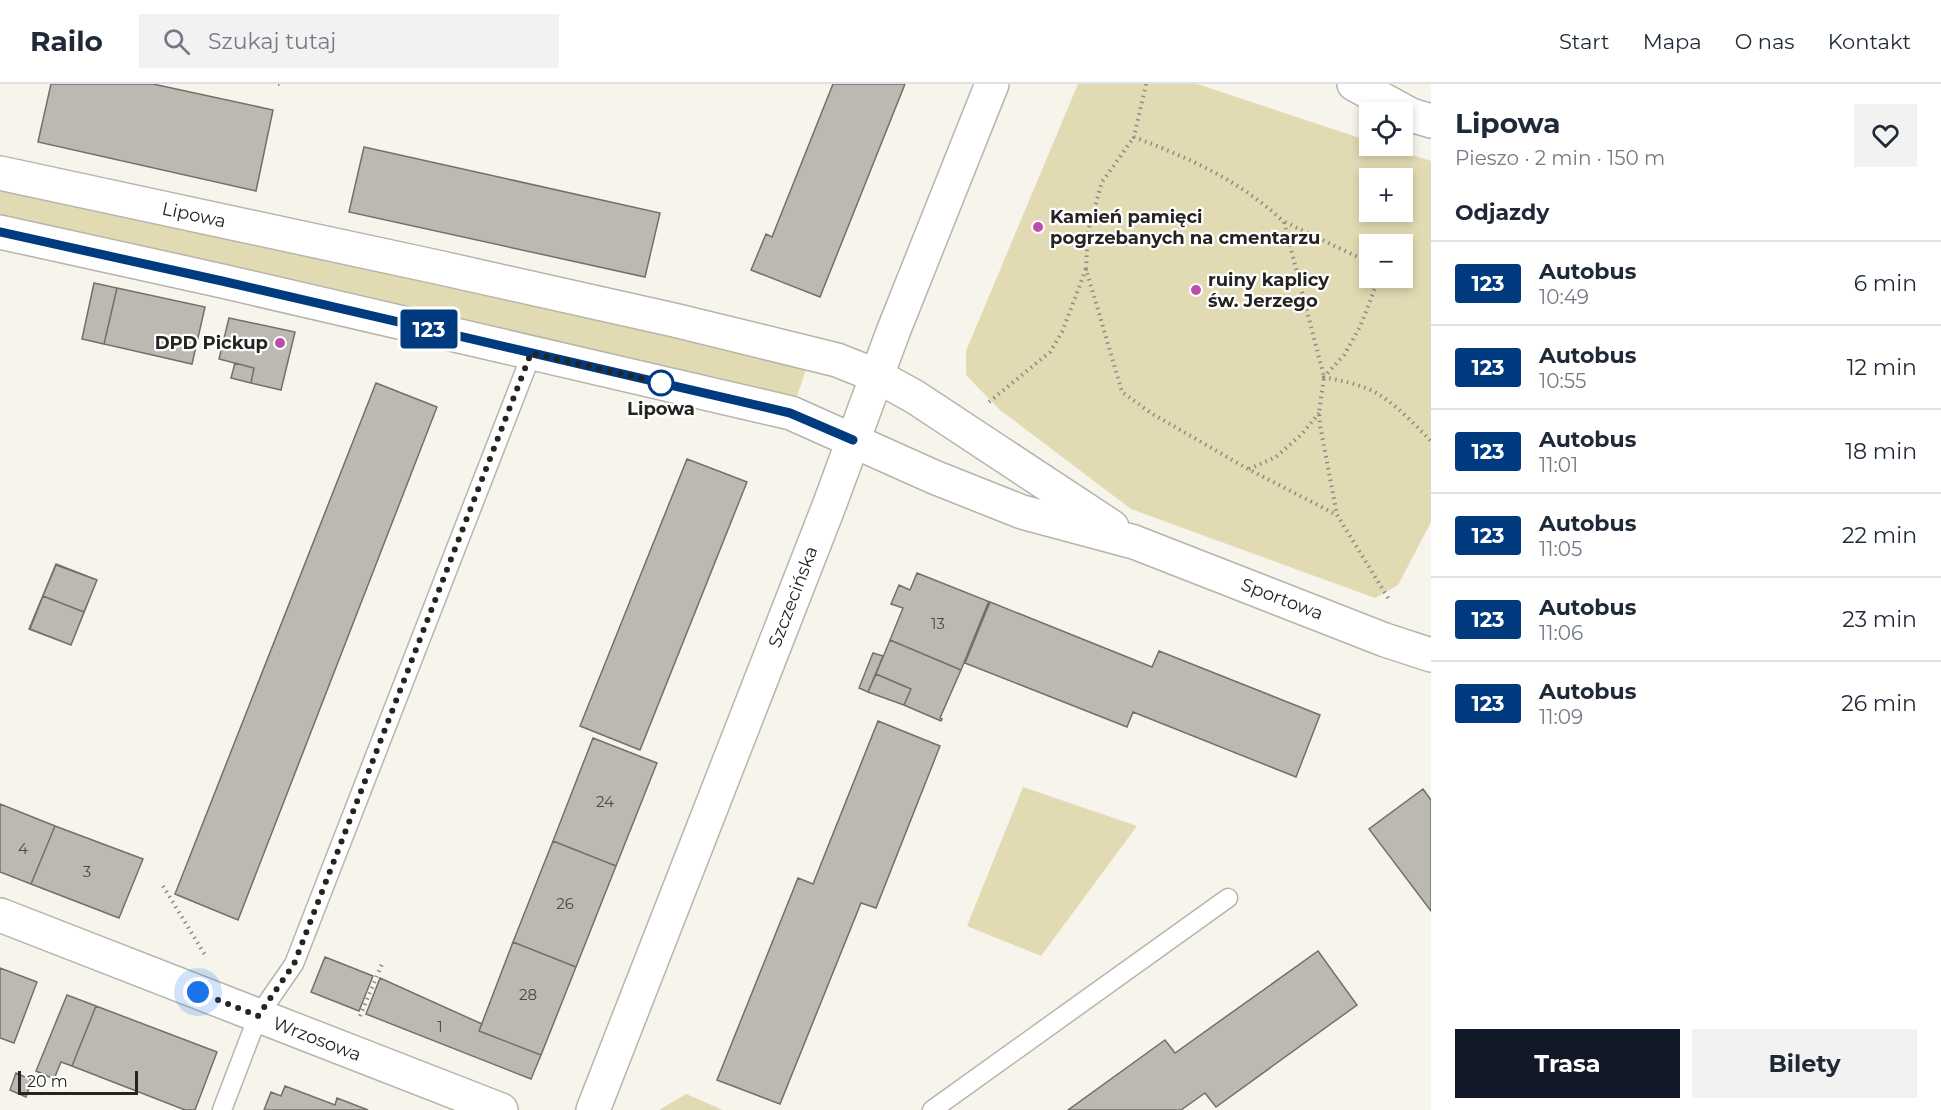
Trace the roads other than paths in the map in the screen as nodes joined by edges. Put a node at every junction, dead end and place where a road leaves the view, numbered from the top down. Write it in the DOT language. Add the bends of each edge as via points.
graph roads {
  1 [pos="992,84"];
  2 [pos="1354,84"];
  3 [pos="1431,121"];
  4 [pos="0,173"];
  5 [pos="0,232"];
  6 [pos="531,353"];
  7 [pos="877,376"];
  8 [pos="853,440"];
  9 [pos="1134,542"];
  10 [pos="1431,655"];
  11 [pos="1228,898"];
  12 [pos="0,915"];
  13 [pos="258,1016"];
  14 [pos="222,1110"];
  15 [pos="501,1110"];
  16 [pos="592,1110"];
  17 [pos="932,1110"];
  1 -- 7 [label="street, Szczecińska"];
  2 -- 3 [label="street" via="1411,115"];
  4 -- 7 [label="street, Lipowa" via="674,320 837,360"];
  5 -- 6 [label="street"];
  6 -- 8 [label="street" via="790,413"];
  6 -- 13 [label="lane" via="294,964"];
  7 -- 8 [label="street, Szczecińska"];
  7 -- 9 [label="street, Sportowa" via="958,424"];
  8 -- 9 [label="street, Sportowa" via="1022,512"];
  8 -- 16 [label="street, Szczecińska"];
  9 -- 10 [label="street, Sportowa"];
  11 -- 17 [label="lane"];
  12 -- 13 [label="street, Wrzosowa"];
  13 -- 14 [label="lane"];
  13 -- 15 [label="street, Wrzosowa"];
}
